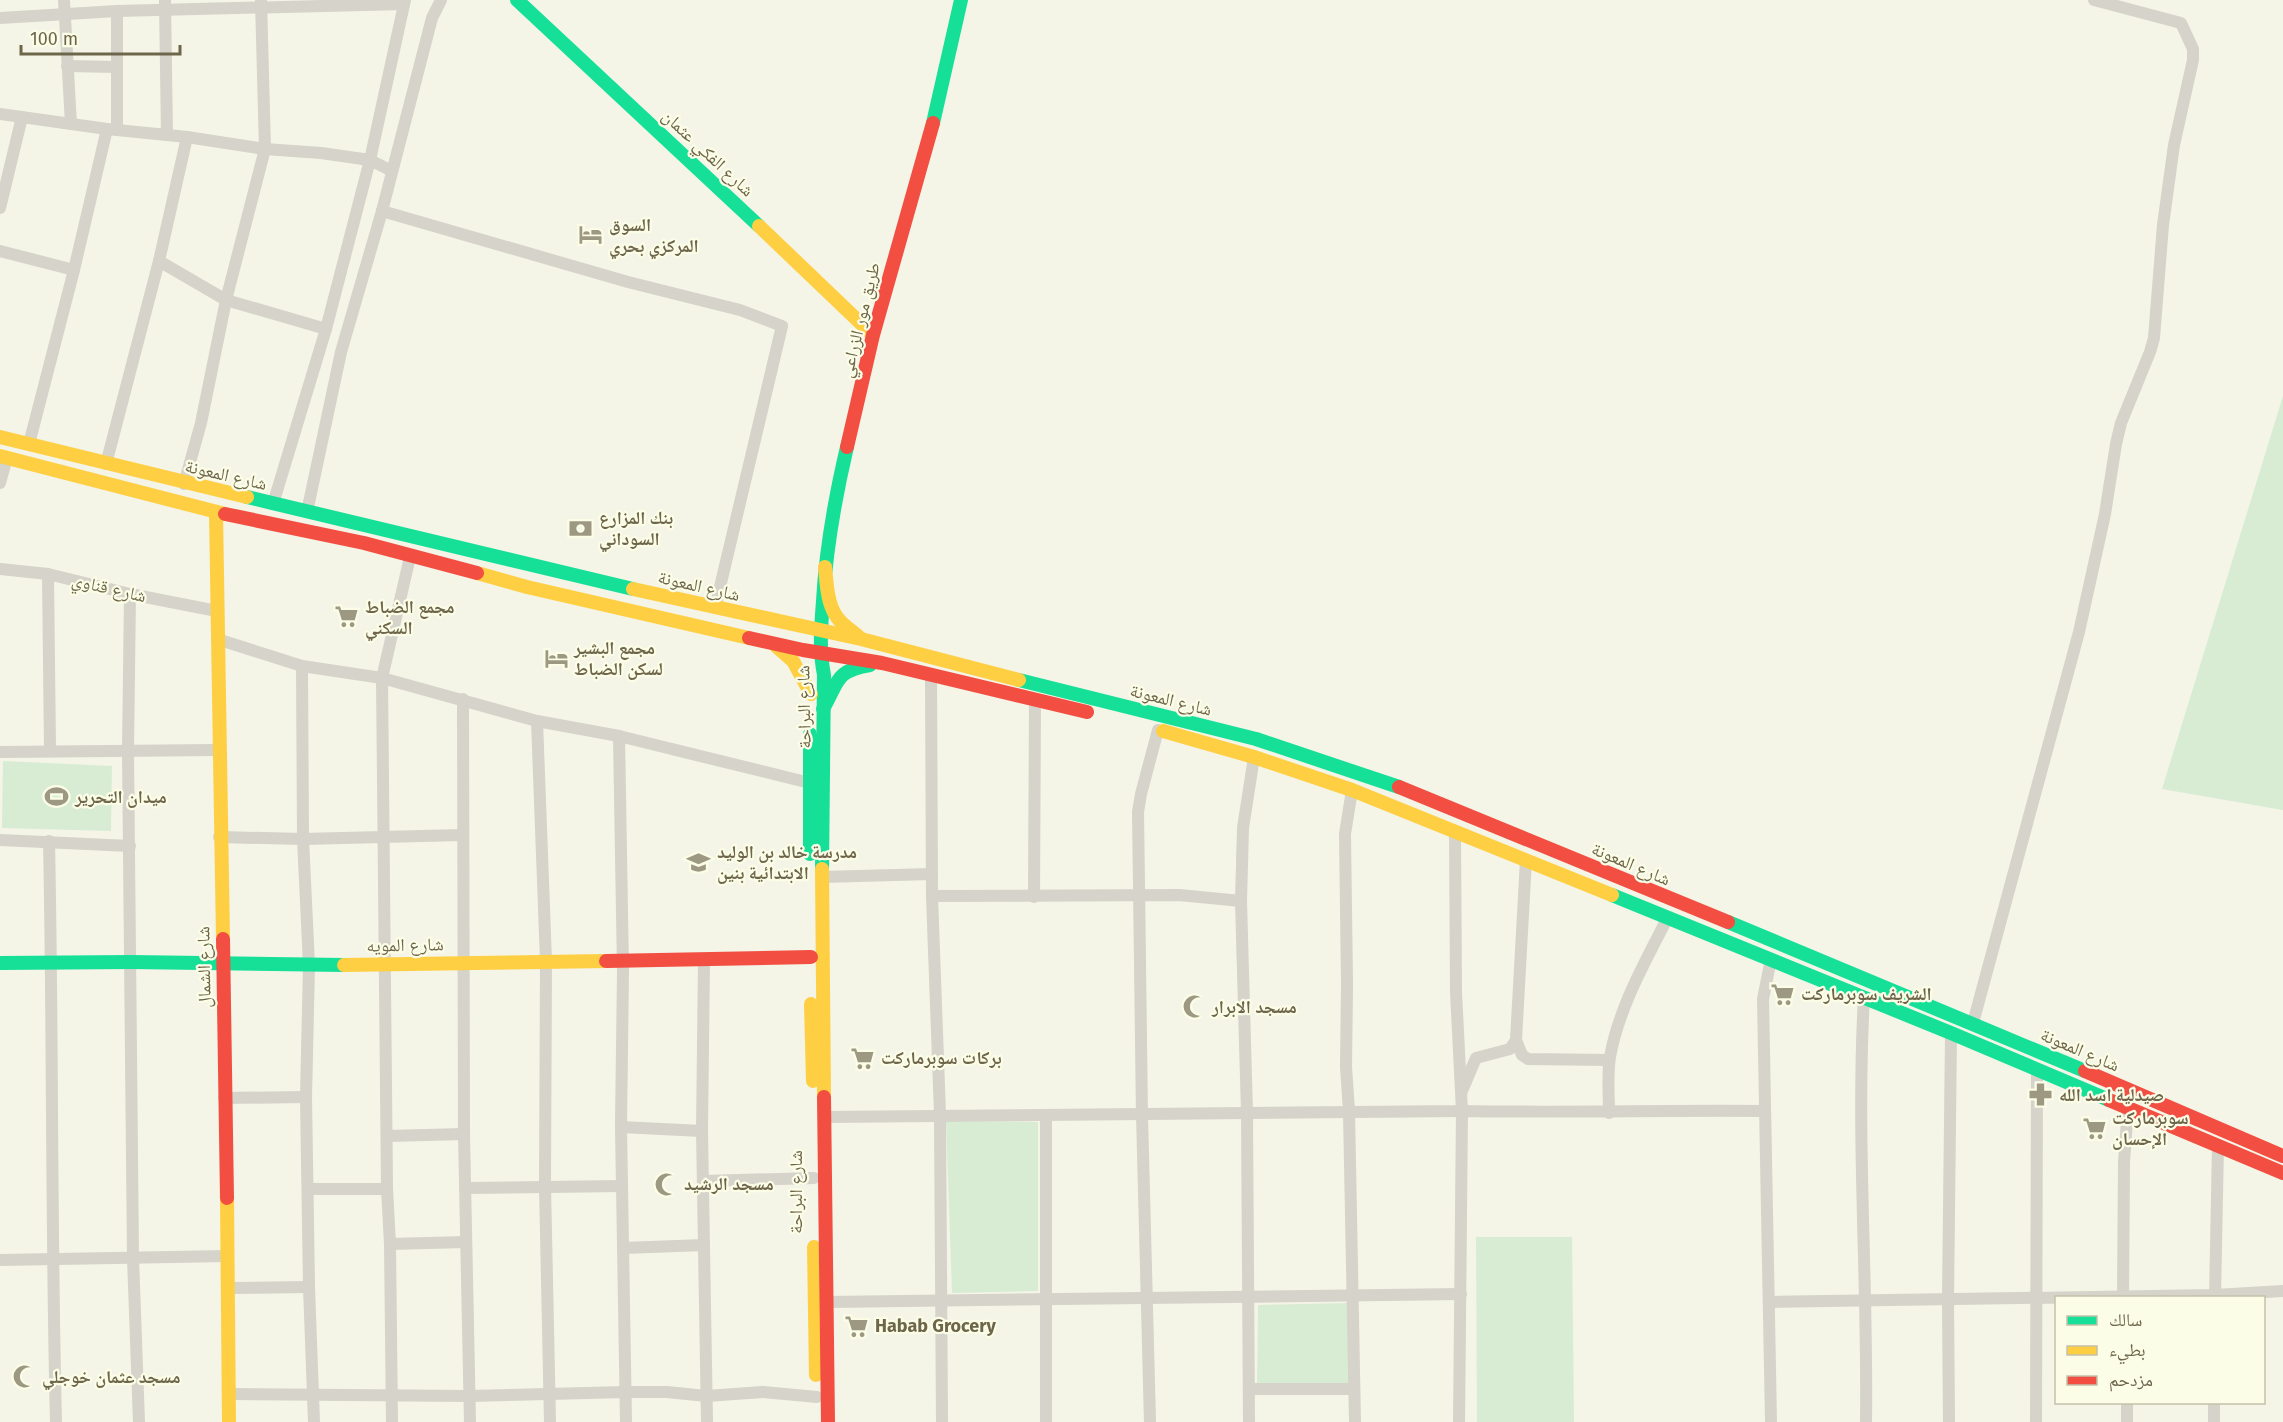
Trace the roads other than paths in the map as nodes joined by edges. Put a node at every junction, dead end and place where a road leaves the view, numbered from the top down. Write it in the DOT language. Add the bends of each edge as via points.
graph roads {
  1 [pos="64,0"];
  2 [pos="441,0"];
  3 [pos="517,0"];
  4 [pos="961,0"];
  5 [pos="2094,0"];
  6 [pos="404,2"];
  7 [pos="261,3"];
  8 [pos="165,5"];
  9 [pos="117,11"];
  10 [pos="64,14"];
  11 [pos="0,18"];
  12 [pos="67,66"];
  13 [pos="117,67"];
  14 [pos="0,114"];
  15 [pos="22,117"];
  16 [pos="70,124"];
  17 [pos="112,129"];
  18 [pos="167,135"];
  19 [pos="187,137"];
  20 [pos="265,149"];
  21 [pos="370,160"];
  22 [pos="4,170"];
  23 [pos="392,171"];
  24 [pos="0,208"];
  25 [pos="382,211"];
  26 [pos="0,252"];
  27 [pos="159,261"];
  28 [pos="74,270"];
  29 [pos="226,300"];
  30 [pos="326,329"];
  31 [pos="873,334"];
  32 [pos="0,437"];
  33 [pos="29,444"];
  34 [pos="3,457"];
  35 [pos="106,464"];
  36 [pos="0,483"];
  37 [pos="184,484"];
  38 [pos="273,504"];
  39 [pos="216,512"];
  40 [pos="307,512"];
  41 [pos="369,527"];
  42 [pos="364,543"];
  43 [pos="410,557"];
  44 [pos="825,567"];
  45 [pos="0,569"];
  46 [pos="48,574"];
  47 [pos="129,594"];
  48 [pos="715,608"];
  49 [pos="217,611"];
  50 [pos="821,630"];
  51 [pos="217,639"];
  52 [pos="861,639"];
  53 [pos="769,642"];
  54 [pos="820,653"];
  55 [pos="882,663"];
  56 [pos="302,666"];
  57 [pos="931,675"];
  58 [pos="382,678"];
  59 [pos="810,694"];
  60 [pos="462,699"];
  61 [pos="1035,700"];
  62 [pos="823,709"];
  63 [pos="1097,714"];
  64 [pos="537,722"];
  65 [pos="1153,729"];
  66 [pos="619,736"];
  67 [pos="50,750"];
  68 [pos="218,750"];
  69 [pos="128,751"];
  70 [pos="0,752"];
  71 [pos="1254,757"];
  72 [pos="810,783"];
  73 [pos="1352,790"];
  74 [pos="1455,831"];
  75 [pos="462,835"];
  76 [pos="219,837"];
  77 [pos="385,837"];
  78 [pos="303,839"];
  79 [pos="0,840"];
  80 [pos="50,842"];
  81 [pos="130,846"];
  82 [pos="1526,860"];
  83 [pos="932,874"];
  84 [pos="822,877"];
  85 [pos="932,896"];
  86 [pos="1138,896"];
  87 [pos="1034,897"];
  88 [pos="1241,901"];
  89 [pos="1668,917"];
  90 [pos="811,957"];
  91 [pos="623,959"];
  92 [pos="704,959"];
  93 [pos="1771,959"];
  94 [pos="546,961"];
  95 [pos="131,962"];
  96 [pos="464,962"];
  97 [pos="0,963"];
  98 [pos="222,963"];
  99 [pos="52,964"];
  100 [pos="385,964"];
  101 [pos="309,965"];
  102 [pos="1864,997"];
  103 [pos="1973,1023"];
  104 [pos="1951,1033"];
  105 [pos="1516,1040"];
  106 [pos="1609,1060"];
  107 [pos="2037,1069"];
  108 [pos="1461,1093"];
  109 [pos="224,1098"];
  110 [pos="306,1098"];
  111 [pos="2128,1107"];
  112 [pos="1462,1111"];
  113 [pos="1765,1111"];
  114 [pos="1349,1112"];
  115 [pos="1247,1113"];
  116 [pos="1609,1113"];
  117 [pos="940,1114"];
  118 [pos="1142,1115"];
  119 [pos="1046,1116"];
  120 [pos="825,1117"];
  121 [pos="621,1127"];
  122 [pos="702,1131"];
  123 [pos="464,1134"];
  124 [pos="387,1136"];
  125 [pos="2218,1145"];
  126 [pos="2283,1156"];
  127 [pos="2283,1173"];
  128 [pos="814,1178"];
  129 [pos="703,1181"];
  130 [pos="545,1186"];
  131 [pos="622,1186"];
  132 [pos="465,1188"];
  133 [pos="309,1189"];
  134 [pos="387,1189"];
  135 [pos="466,1242"];
  136 [pos="390,1244"];
  137 [pos="704,1245"];
  138 [pos="623,1248"];
  139 [pos="228,1256"];
  140 [pos="133,1258"];
  141 [pos="0,1260"];
  142 [pos="52,1260"];
  143 [pos="309,1287"];
  144 [pos="229,1288"];
  145 [pos="2283,1291"];
  146 [pos="1461,1294"];
  147 [pos="1146,1296"];
  148 [pos="1353,1296"];
  149 [pos="2035,1296"];
  150 [pos="2055,1296"];
  151 [pos="2123,1296"];
  152 [pos="2215,1296"];
  153 [pos="1045,1298"];
  154 [pos="1250,1298"];
  155 [pos="942,1299"];
  156 [pos="1866,1300"];
  157 [pos="1948,1300"];
  158 [pos="828,1302"];
  159 [pos="1770,1302"];
  160 [pos="1250,1389"];
  161 [pos="1354,1389"];
  162 [pos="626,1392"];
  163 [pos="229,1394"];
  164 [pos="314,1394"];
  165 [pos="392,1395"];
  166 [pos="549,1395"];
  167 [pos="469,1396"];
  168 [pos="706,1396"];
  169 [pos="817,1397"];
  170 [pos="2127,1404"];
  171 [pos="2214,1404"];
  172 [pos="56,1422"];
  173 [pos="138,1422"];
  174 [pos="229,1422"];
  175 [pos="314,1422"];
  176 [pos="392,1422"];
  177 [pos="470,1422"];
  178 [pos="550,1422"];
  179 [pos="626,1422"];
  180 [pos="707,1422"];
  181 [pos="817,1422"];
  182 [pos="828,1422"];
  183 [pos="942,1422"];
  184 [pos="1046,1422"];
  185 [pos="1150,1422"];
  186 [pos="1249,1422"];
  187 [pos="1355,1422"];
  188 [pos="1459,1422"];
  189 [pos="1771,1422"];
  190 [pos="1866,1422"];
  191 [pos="1949,1422"];
  192 [pos="2036,1422"];
  193 [pos="2127,1422"];
  194 [pos="2214,1422"];
  1 -- 10 [label="street"];
  2 -- 23 [label="street" via="432,18"];
  3 -- 31 [label="main road, شارع الفكي عثمان"];
  4 -- 31 [label="main road, طريق مور الزراعي" via="930,134"];
  5 -- 103 [label="street" via="2181,23 2193,49 2193,60 2174,145 2152,345 2115,444 2105,514 2079,632"];
  6 -- 7 [label="street"];
  6 -- 21 [label="street"];
  7 -- 8 [label="street"];
  7 -- 20 [label="street"];
  8 -- 9 [label="street"];
  8 -- 18 [label="street"];
  9 -- 10 [label="street"];
  9 -- 13 [label="street"];
  10 -- 11 [label="street"];
  10 -- 12 [label="street"];
  12 -- 13 [label="street"];
  12 -- 16 [label="street"];
  13 -- 17 [label="street"];
  14 -- 15 [label="street"];
  15 -- 16 [label="street"];
  15 -- 22 [label="street"];
  16 -- 17 [label="street"];
  17 -- 18 [label="street"];
  17 -- 28 [label="street"];
  18 -- 19 [label="street"];
  19 -- 20 [label="street"];
  19 -- 27 [label="street"];
  20 -- 21 [label="street"];
  20 -- 29 [label="street"];
  21 -- 23 [label="street"];
  21 -- 30 [label="street"];
  22 -- 24 [label="street"];
  23 -- 25 [label="street"];
  25 -- 40 [label="street" via="341,352"];
  25 -- 48 [label="street" via="628,282 741,310 782,326"];
  26 -- 28 [label="street"];
  27 -- 29 [label="street"];
  27 -- 35 [label="street"];
  28 -- 33 [label="street"];
  29 -- 30 [label="street"];
  29 -- 37 [label="street"];
  30 -- 38 [label="street"];
  31 -- 44 [label="main road, طريق مور الزراعي" via="832,513"];
  32 -- 33 [label="main road, شارع المعونة"];
  33 -- 35 [label="main road, شارع المعونة"];
  34 -- 36 [label="street"];
  34 -- 39 [label="main road, شارع المعونة"];
  35 -- 37 [label="main road, شارع المعونة"];
  37 -- 38 [label="main road, شارع المعونة"];
  38 -- 40 [label="main road, شارع المعونة"];
  39 -- 42 [label="main road, شارع المعونة"];
  39 -- 49 [label="main road, شارع الشمال"];
  40 -- 41 [label="main road, شارع المعونة"];
  41 -- 42 [label="main road"];
  41 -- 48 [label="main road, شارع المعونة"];
  42 -- 43 [label="main road, شارع المعونة"];
  43 -- 53 [label="main road, شارع المعونة"];
  43 -- 58 [label="street"];
  44 -- 50 [label="main road, طريق مور الزراعي"];
  44 -- 52 [label="main road" via="832,610"];
  45 -- 46 [label="street, شارع قناوي"];
  46 -- 47 [label="street, شارع قناوي"];
  46 -- 67 [label="street"];
  47 -- 49 [label="street, شارع قناوي"];
  47 -- 69 [label="street"];
  48 -- 50 [label="main road, شارع المعونة"];
  49 -- 51 [label="main road, شارع الشمال"];
  50 -- 52 [label="main road, شارع المعونة"];
  50 -- 54 [label="main road, طريق مور الزراعي"];
  51 -- 56 [label="street"];
  51 -- 68 [label="main road, شارع الشمال"];
  52 -- 103 [label="main road, شارع المعونة" via="1304,753 1386,782"];
  53 -- 54 [label="main road, شارع المعونة"];
  53 -- 59 [label="main road" via="792,658"];
  54 -- 55 [label="main road, شارع المعونة"];
  54 -- 59 [label="main road, شارع البراحة" via="813,667"];
  54 -- 62 [label="main road, شارع البراحة"];
  55 -- 57 [label="main road, شارع المعونة"];
  55 -- 62 [label="main road" via="847,669"];
  56 -- 58 [label="street"];
  56 -- 78 [label="street"];
  57 -- 61 [label="main road, شارع المعونة"];
  57 -- 83 [label="street"];
  58 -- 60 [label="street"];
  58 -- 77 [label="street"];
  59 -- 72 [label="main road, شارع البراحة"];
  60 -- 64 [label="street"];
  60 -- 75 [label="street"];
  61 -- 63 [label="main road, شارع المعونة"];
  61 -- 87 [label="street"];
  62 -- 84 [label="main road, شارع البراحة"];
  64 -- 66 [label="street"];
  64 -- 94 [label="street"];
  65 -- 71 [label="main road, شارع المعونة"];
  65 -- 86 [label="street" via="1139,805"];
  66 -- 72 [label="street"];
  66 -- 91 [label="street"];
  67 -- 69 [label="street"];
  67 -- 70 [label="street"];
  68 -- 69 [label="street"];
  68 -- 76 [label="main road, شارع الشمال"];
  69 -- 81 [label="street"];
  71 -- 73 [label="main road, شارع المعونة"];
  71 -- 88 [label="street" via="1243,828"];
  72 -- 90 [label="main road, شارع البراحة"];
  73 -- 74 [label="main road, شارع المعونة"];
  73 -- 114 [label="street" via="1344,845"];
  74 -- 82 [label="main road, شارع المعونة"];
  74 -- 108 [label="street"];
  75 -- 77 [label="street"];
  75 -- 96 [label="street"];
  76 -- 78 [label="street"];
  76 -- 98 [label="main road, شارع الشمال"];
  77 -- 78 [label="street"];
  77 -- 100 [label="street"];
  78 -- 101 [label="street"];
  79 -- 80 [label="street"];
  80 -- 81 [label="street"];
  80 -- 99 [label="street"];
  81 -- 95 [label="street"];
  82 -- 89 [label="main road, شارع المعونة"];
  82 -- 105 [label="street"];
  83 -- 84 [label="street"];
  83 -- 85 [label="street"];
  84 -- 120 [label="main road, شارع البراحة"];
  85 -- 87 [label="street"];
  85 -- 117 [label="street"];
  86 -- 87 [label="street"];
  86 -- 88 [label="street"];
  86 -- 118 [label="street"];
  88 -- 115 [label="street"];
  89 -- 93 [label="main road, شارع المعونة"];
  89 -- 106 [label="street" via="1628,998"];
  90 -- 92 [label="main road, شارع المويه"];
  90 -- 128 [label="main road, شارع البراحة"];
  91 -- 92 [label="main road, شارع المويه"];
  91 -- 94 [label="main road, شارع المويه"];
  91 -- 121 [label="street"];
  92 -- 122 [label="street"];
  93 -- 102 [label="main road, شارع المعونة"];
  93 -- 113 [label="street" via="1763,999"];
  94 -- 96 [label="main road, شارع المويه"];
  94 -- 130 [label="street"];
  95 -- 98 [label="main road, شارع المويه"];
  95 -- 99 [label="main road, شارع المويه"];
  95 -- 140 [label="street"];
  96 -- 100 [label="main road, شارع المويه"];
  96 -- 123 [label="street"];
  97 -- 99 [label="main road, شارع المويه"];
  98 -- 101 [label="main road, شارع المويه"];
  98 -- 109 [label="main road, شارع الشمال"];
  99 -- 142 [label="street"];
  100 -- 101 [label="main road, شارع المويه"];
  100 -- 124 [label="street"];
  101 -- 110 [label="street"];
  102 -- 104 [label="main road, شارع المعونة"];
  102 -- 156 [label="street" via="1860,1090"];
  103 -- 126 [label="main road, شارع المعونة"];
  104 -- 107 [label="main road, شارع المعونة"];
  104 -- 157 [label="street"];
  105 -- 106 [label="street" via="1528,1059"];
  105 -- 108 [label="street" via="1509,1049 1476,1058"];
  106 -- 116 [label="street"];
  107 -- 111 [label="main road, شارع المعونة"];
  107 -- 149 [label="street"];
  108 -- 112 [label="street"];
  109 -- 110 [label="street"];
  109 -- 139 [label="main road, شارع الشمال"];
  110 -- 133 [label="street"];
  111 -- 125 [label="main road, شارع المعونة"];
  111 -- 151 [label="street"];
  112 -- 114 [label="street"];
  112 -- 116 [label="street"];
  112 -- 146 [label="street"];
  113 -- 116 [label="street"];
  113 -- 159 [label="street"];
  114 -- 115 [label="street"];
  114 -- 148 [label="street"];
  115 -- 118 [label="street"];
  115 -- 154 [label="street"];
  117 -- 119 [label="street"];
  117 -- 120 [label="street"];
  117 -- 155 [label="street"];
  118 -- 119 [label="street"];
  118 -- 147 [label="street"];
  119 -- 153 [label="street"];
  120 -- 158 [label="main road, شارع البراحة"];
  121 -- 122 [label="street"];
  121 -- 131 [label="street"];
  122 -- 129 [label="street"];
  123 -- 124 [label="street"];
  123 -- 132 [label="street"];
  124 -- 134 [label="street"];
  125 -- 127 [label="main road, شارع المعونة"];
  125 -- 152 [label="street"];
  128 -- 129 [label="street"];
  128 -- 169 [label="main road, شارع البراحة"];
  129 -- 137 [label="street"];
  130 -- 131 [label="street"];
  130 -- 132 [label="street"];
  130 -- 166 [label="street"];
  131 -- 138 [label="street"];
  132 -- 135 [label="street"];
  133 -- 134 [label="street"];
  133 -- 143 [label="street"];
  134 -- 136 [label="street"];
  135 -- 136 [label="street"];
  135 -- 167 [label="street"];
  136 -- 165 [label="street"];
  137 -- 138 [label="street"];
  137 -- 168 [label="street"];
  138 -- 162 [label="street"];
  139 -- 140 [label="street"];
  139 -- 144 [label="main road, شارع الشمال"];
  140 -- 142 [label="street"];
  140 -- 173 [label="street"];
  141 -- 142 [label="street"];
  142 -- 172 [label="street"];
  143 -- 144 [label="street"];
  143 -- 164 [label="street"];
  144 -- 163 [label="main road, شارع الشمال"];
  145 -- 152 [label="street"];
  146 -- 148 [label="street"];
  146 -- 188 [label="street"];
  147 -- 153 [label="street"];
  147 -- 154 [label="street"];
  147 -- 185 [label="street"];
  148 -- 154 [label="street"];
  148 -- 161 [label="street"];
  149 -- 150 [label="street"];
  149 -- 157 [label="street"];
  149 -- 192 [label="street"];
  153 -- 155 [label="street"];
  153 -- 184 [label="street"];
  154 -- 160 [label="street"];
  155 -- 158 [label="street"];
  155 -- 183 [label="street"];
  156 -- 157 [label="street"];
  156 -- 159 [label="street"];
  156 -- 190 [label="street"];
  157 -- 191 [label="street"];
  158 -- 182 [label="main road, شارع البراحة"];
  159 -- 189 [label="street"];
  160 -- 161 [label="street"];
  160 -- 186 [label="street"];
  161 -- 187 [label="street"];
  162 -- 166 [label="street"];
  162 -- 168 [label="street"];
  162 -- 179 [label="street"];
  163 -- 164 [label="street"];
  163 -- 174 [label="main road, شارع الشمال"];
  164 -- 165 [label="street"];
  164 -- 175 [label="street"];
  165 -- 167 [label="street"];
  165 -- 176 [label="street"];
  166 -- 167 [label="street"];
  166 -- 178 [label="street"];
  167 -- 177 [label="street"];
  168 -- 169 [label="street" via="763,1392"];
  168 -- 180 [label="street"];
  169 -- 181 [label="main road, شارع البراحة"];
  170 -- 193 [label="street"];
  171 -- 194 [label="street"];
}
